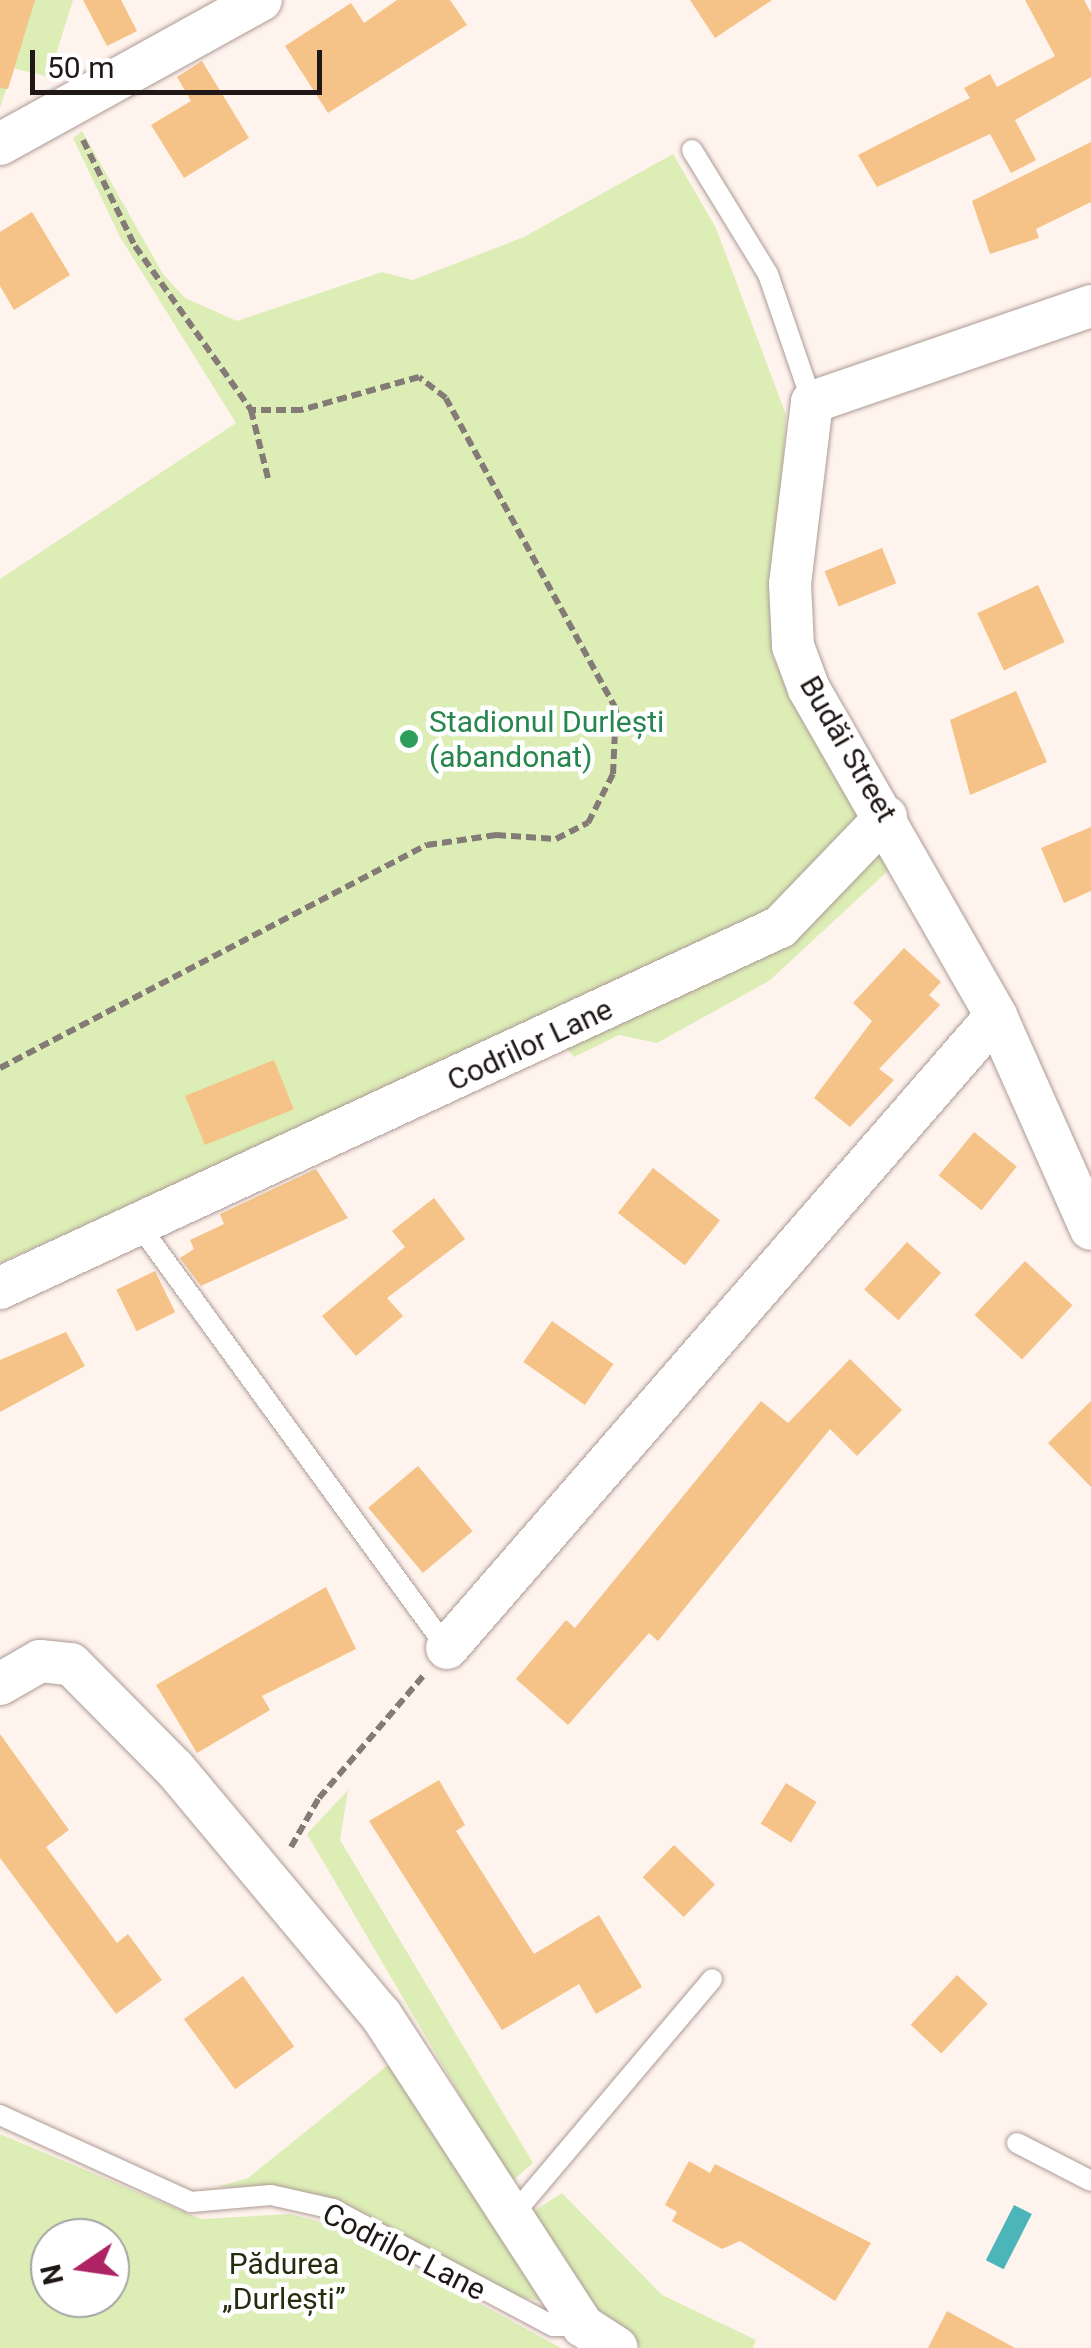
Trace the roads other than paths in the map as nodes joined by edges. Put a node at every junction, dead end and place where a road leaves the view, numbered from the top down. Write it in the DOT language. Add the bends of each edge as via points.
graph roads {
  1 [pos="260,0"];
  2 [pos="0,144"];
  3 [pos="692,150"];
  4 [pos="1091,306"];
  5 [pos="812,402"];
  6 [pos="886,817"];
  7 [pos="996,1016"];
  8 [pos="139,1225"];
  9 [pos="1091,1228"];
  10 [pos="0,1288"];
  11 [pos="447,1648"];
  12 [pos="0,1684"];
  13 [pos="712,1979"];
  14 [pos="0,2116"];
  15 [pos="1017,2143"];
  16 [pos="1091,2181"];
  17 [pos="512,2216"];
  18 [pos="600,2337"];
  1 -- 2 [label="street"];
  3 -- 5 [label="lane" via="768,274"];
  4 -- 5 [label="street"];
  5 -- 6 [label="street, Budăi Street" via="790,584 793,646"];
  6 -- 7 [label="street, Budăi Street"];
  6 -- 8 [label="street, Codrilor Lane" via="780,927"];
  7 -- 9 [label="street, Budăi Street"];
  7 -- 11 [label="street"];
  8 -- 10 [label="street, Codrilor Lane"];
  8 -- 11 [label="lane"];
  12 -- 17 [label="street, Codrilor Lane" via="40,1661 72,1664 273,1878 381,2016"];
  13 -- 17 [label="lane"];
  14 -- 18 [label="lane, Codrilor Lane" via="191,2202 271,2195 332,2209 552,2326"];
  15 -- 16 [label="lane"];
  17 -- 18 [label="street, Codrilor Lane"];
}
